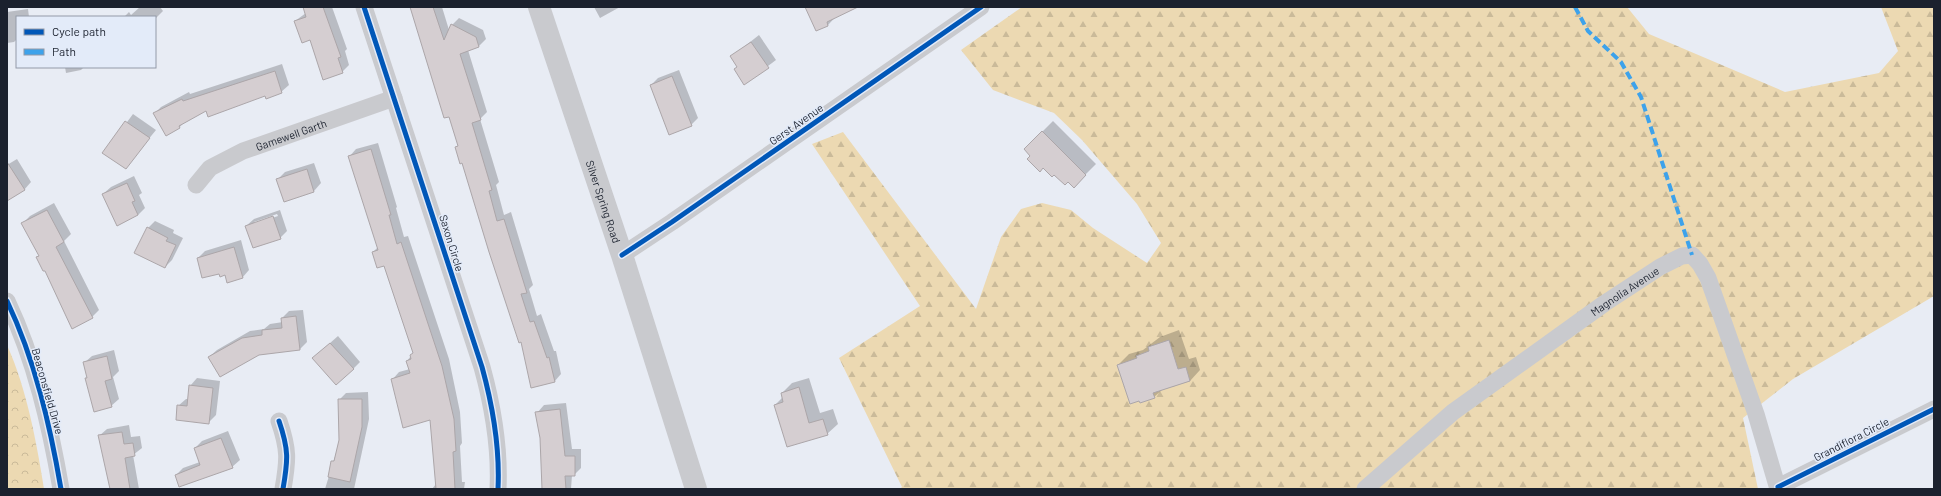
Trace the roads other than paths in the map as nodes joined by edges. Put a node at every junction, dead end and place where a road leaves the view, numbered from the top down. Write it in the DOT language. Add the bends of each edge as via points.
graph roads {
  1 [pos="364,7"];
  2 [pos="539,7"];
  3 [pos="981,7"];
  4 [pos="394,98"];
  5 [pos="196,186"];
  6 [pos="622,255"];
  7 [pos="7,301"];
  8 [pos="1934,409"];
  9 [pos="279,421"];
  10 [pos="1778,488"];
  11 [pos="61,489"];
  12 [pos="283,489"];
  13 [pos="498,489"];
  14 [pos="696,489"];
  15 [pos="1365,489"];
  1 -- 4 [label="street, Saxon Circle"];
  2 -- 6 [label="main road, Silver Spring Road"];
  3 -- 6 [label="street, Gerst Avenue"];
  4 -- 5 [label="street, Gamewell Garth" via="243,151 210,168"];
  4 -- 13 [label="street, Saxon Circle" via="491,399 496,433"];
  6 -- 14 [label="main road, Silver Spring Road"];
  7 -- 11 [label="street, Beaconsfield Drive" via="39,388"];
  8 -- 10 [label="street, Grandiflora Circle"];
  9 -- 12 [label="street" via="288,458"];
  10 -- 15 [label="street, Magnolia Avenue" via="1756,414 1708,278 1692,255 1682,256 1660,267 1605,303 1453,412"];
}
